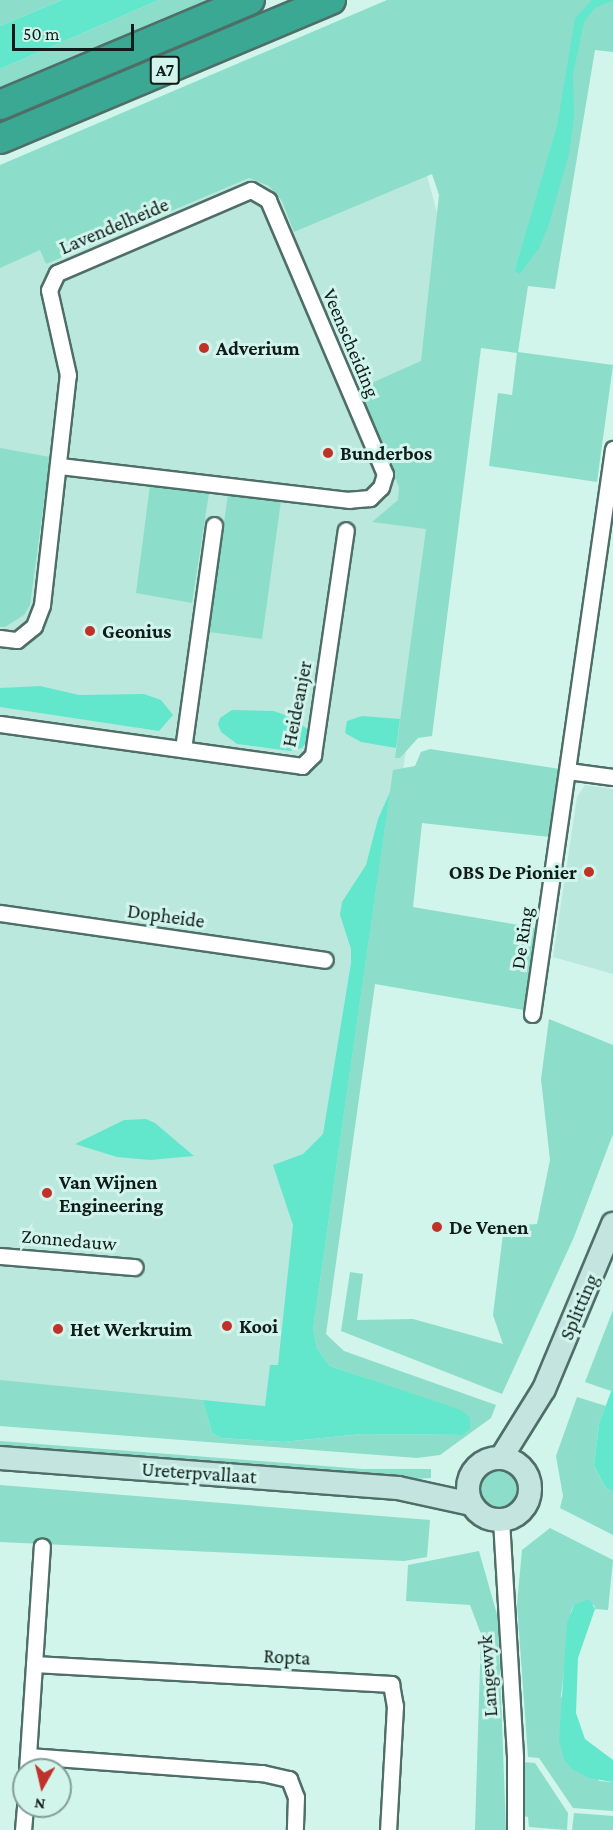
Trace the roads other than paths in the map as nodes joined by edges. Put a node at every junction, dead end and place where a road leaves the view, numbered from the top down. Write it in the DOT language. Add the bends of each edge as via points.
graph roads {
  1 [pos="250,0"];
  2 [pos="331,0"];
  3 [pos="0,105"];
  4 [pos="0,139"];
  5 [pos="268,200"];
  6 [pos="613,449"];
  7 [pos="61,466"];
  8 [pos="610,487"];
  9 [pos="214,525"];
  10 [pos="345,530"];
  11 [pos="0,638"];
  12 [pos="0,724"];
  13 [pos="183,749"];
  14 [pos="568,766"];
  15 [pos="613,777"];
  16 [pos="0,913"];
  17 [pos="325,960"];
  18 [pos="532,1014"];
  19 [pos="613,1224"];
  20 [pos="0,1256"];
  21 [pos="135,1267"];
  22 [pos="0,1458"];
  23 [pos="510,1462"];
  24 [pos="469,1479"];
  25 [pos="398,1488"];
  26 [pos="471,1504"];
  27 [pos="501,1520"];
  28 [pos="42,1547"];
  29 [pos="34,1664"];
  30 [pos="28,1758"];
  31 [pos="72,1765"];
  32 [pos="295,1830"];
  33 [pos="388,1830"];
  34 [pos="515,1830"];
  1 -- 3 [label="highway, A7"];
  2 -- 4 [label="highway, A7"];
  5 -- 7 [label="street, Lavendelheide" via="251,190 57,273 49,290 69,375"];
  5 -- 7 [label="street, Veenscheiding" via="385,474 381,487 370,498 350,500"];
  6 -- 8 [label="street"];
  7 -- 11 [label="street, Lavendelheide" via="42,605 34,626 17,640"];
  8 -- 14 [label="street"];
  9 -- 13 [label="street"];
  10 -- 13 [label="street, Heideanjer" via="313,755 302,766"];
  12 -- 13 [label="street, Heideanjer"];
  14 -- 15 [label="street"];
  14 -- 18 [label="street, De Ring"];
  16 -- 17 [label="street, Dopheide"];
  19 -- 23 [label="main road, Splitting" via="544,1389 537,1421"];
  20 -- 21 [label="street, Zonnedauw"];
  22 -- 25 [label="main road, Ureterpvallaat"];
  23 -- 24 [label="main road" via="481,1463"];
  23 -- 27 [label="main road" via="528,1479 528,1499 520,1512"];
  24 -- 25 [label="main road, Ureterpvallaat" via="457,1483 421,1482"];
  24 -- 26 [label="main road"];
  25 -- 26 [label="main road, Ureterpvallaat"];
  26 -- 27 [label="main road" via="482,1515"];
  27 -- 34 [label="street, Langewyk" via="515,1758"];
  28 -- 29 [label="street"];
  29 -- 30 [label="street"];
  29 -- 33 [label="street, Ropta" via="392,1684 395,1706"];
  31 -- 32 [label="street" via="262,1773 289,1779 296,1797"];
}
